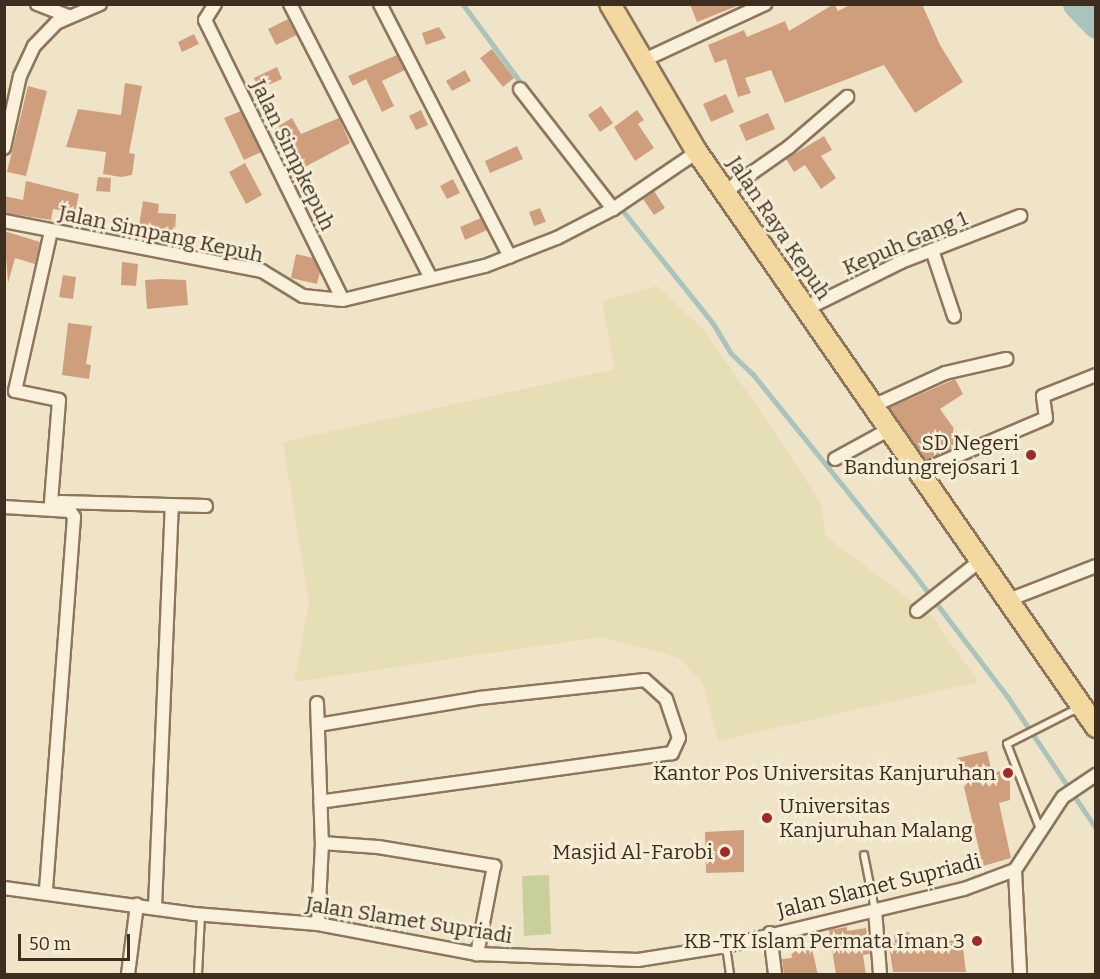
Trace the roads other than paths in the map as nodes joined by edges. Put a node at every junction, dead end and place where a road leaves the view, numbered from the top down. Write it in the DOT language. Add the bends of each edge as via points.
graph roads {
  1 [pos="37,4"];
  2 [pos="100,4"];
  3 [pos="215,4"];
  4 [pos="290,4"];
  5 [pos="380,4"];
  6 [pos="610,4"];
  7 [pos="765,4"];
  8 [pos="68,16"];
  9 [pos="642,61"];
  10 [pos="520,89"];
  11 [pos="847,97"];
  12 [pos="9,103"];
  13 [pos="4,148"];
  14 [pos="697,152"];
  15 [pos="726,191"];
  16 [pos="614,208"];
  17 [pos="1020,216"];
  18 [pos="4,221"];
  19 [pos="51,231"];
  20 [pos="932,250"];
  21 [pos="510,257"];
  22 [pos="431,278"];
  23 [pos="343,300"];
  24 [pos="806,309"];
  25 [pos="954,316"];
  26 [pos="1006,359"];
  27 [pos="1095,375"];
  28 [pos="873,406"];
  29 [pos="890,429"];
  30 [pos="835,459"];
  31 [pos="919,472"];
  32 [pos="4,499"];
  33 [pos="51,502"];
  34 [pos="172,506"];
  35 [pos="206,506"];
  36 [pos="4,507"];
  37 [pos="981,560"];
  38 [pos="1095,566"];
  39 [pos="1008,600"];
  40 [pos="917,611"];
  41 [pos="318,703"];
  42 [pos="1082,706"];
  43 [pos="318,725"];
  44 [pos="1095,727"];
  45 [pos="1095,775"];
  46 [pos="320,802"];
  47 [pos="1041,831"];
  48 [pos="322,843"];
  49 [pos="864,855"];
  50 [pos="1015,870"];
  51 [pos="4,888"];
  52 [pos="46,893"];
  53 [pos="137,905"];
  54 [pos="155,908"];
  55 [pos="874,910"];
  56 [pos="201,915"];
  57 [pos="318,924"];
  58 [pos="770,933"];
  59 [pos="726,945"];
  60 [pos="477,954"];
  61 [pos="128,975"];
  62 [pos="198,975"];
  63 [pos="730,975"];
  64 [pos="775,975"];
  65 [pos="880,975"];
  66 [pos="1020,975"];
  1 -- 8 [label="street"];
  2 -- 8 [label="street"];
  3 -- 23 [label="street, Jalan Simpkepuh" via="205,15 209,28"];
  4 -- 22 [label="street"];
  5 -- 21 [label="street"];
  6 -- 9 [label="main road, Jalan Raya Kepuh"];
  7 -- 9 [label="street"];
  8 -- 12 [label="street" via="34,46"];
  9 -- 14 [label="main road, Jalan Raya Kepuh"];
  10 -- 16 [label="street"];
  11 -- 15 [label="street" via="789,147"];
  12 -- 13 [label="street"];
  14 -- 15 [label="main road, Jalan Raya Kepuh"];
  14 -- 16 [label="street, Jalan Simpang Kepuh"];
  15 -- 24 [label="main road, Jalan Raya Kepuh"];
  16 -- 21 [label="street, Jalan Simpang Kepuh"];
  17 -- 20 [label="street, Kepuh Gang 1"];
  18 -- 19 [label="street, Jalan Simpang Kepuh"];
  19 -- 23 [label="street, Jalan Simpang Kepuh" via="262,271 303,296"];
  19 -- 33 [label="street" via="15,391 59,400"];
  20 -- 24 [label="street, Kepuh Gang 1"];
  20 -- 25 [label="street"];
  21 -- 22 [label="street, Jalan Simpang Kepuh"];
  22 -- 23 [label="street, Jalan Simpang Kepuh"];
  24 -- 28 [label="main road, Jalan Raya Kepuh"];
  26 -- 28 [label="street" via="945,373"];
  27 -- 31 [label="street" via="1043,396 1046,418"];
  28 -- 29 [label="main road, Jalan Raya Kepuh"];
  29 -- 30 [label="street"];
  29 -- 31 [label="main road, Jalan Raya Kepuh"];
  31 -- 37 [label="main road, Jalan Raya Kepuh"];
  32 -- 33 [label="street"];
  33 -- 34 [label="street"];
  34 -- 35 [label="street"];
  34 -- 54 [label="street"];
  36 -- 52 [label="street" via="70,511 74,517"];
  37 -- 39 [label="main road, Jalan Raya Kepuh"];
  37 -- 40 [label="street"];
  38 -- 39 [label="street"];
  39 -- 42 [label="main road, Jalan Raya Kepuh"];
  41 -- 43 [label="street"];
  42 -- 44 [label="main road, Jalan Raya Kepuh"];
  42 -- 47 [label="lane" via="1006,744"];
  43 -- 46 [label="street"];
  43 -- 46 [label="street" via="480,698 645,680 666,699 679,738 672,753"];
  45 -- 47 [label="street" via="1063,797"];
  46 -- 48 [label="street"];
  47 -- 50 [label="street"];
  48 -- 57 [label="street"];
  48 -- 60 [label="street" via="378,847 494,866"];
  49 -- 55 [label="lane"];
  50 -- 55 [label="street, Jalan Slamet Supriadi" via="964,889"];
  50 -- 66 [label="street"];
  51 -- 52 [label="street, Jalan Slamet Supriadi"];
  52 -- 53 [label="street, Jalan Slamet Supriadi"];
  53 -- 54 [label="street, Jalan Slamet Supriadi"];
  53 -- 61 [label="street"];
  54 -- 56 [label="street, Jalan Slamet Supriadi"];
  55 -- 58 [label="street, Jalan Slamet Supriadi"];
  55 -- 65 [label="street"];
  56 -- 57 [label="street, Jalan Slamet Supriadi"];
  56 -- 62 [label="lane"];
  57 -- 60 [label="street, Jalan Slamet Supriadi"];
  58 -- 59 [label="street, Jalan Slamet Supriadi"];
  58 -- 64 [label="street"];
  59 -- 60 [label="street, Jalan Slamet Supriadi" via="638,960"];
  59 -- 63 [label="lane"];
}
